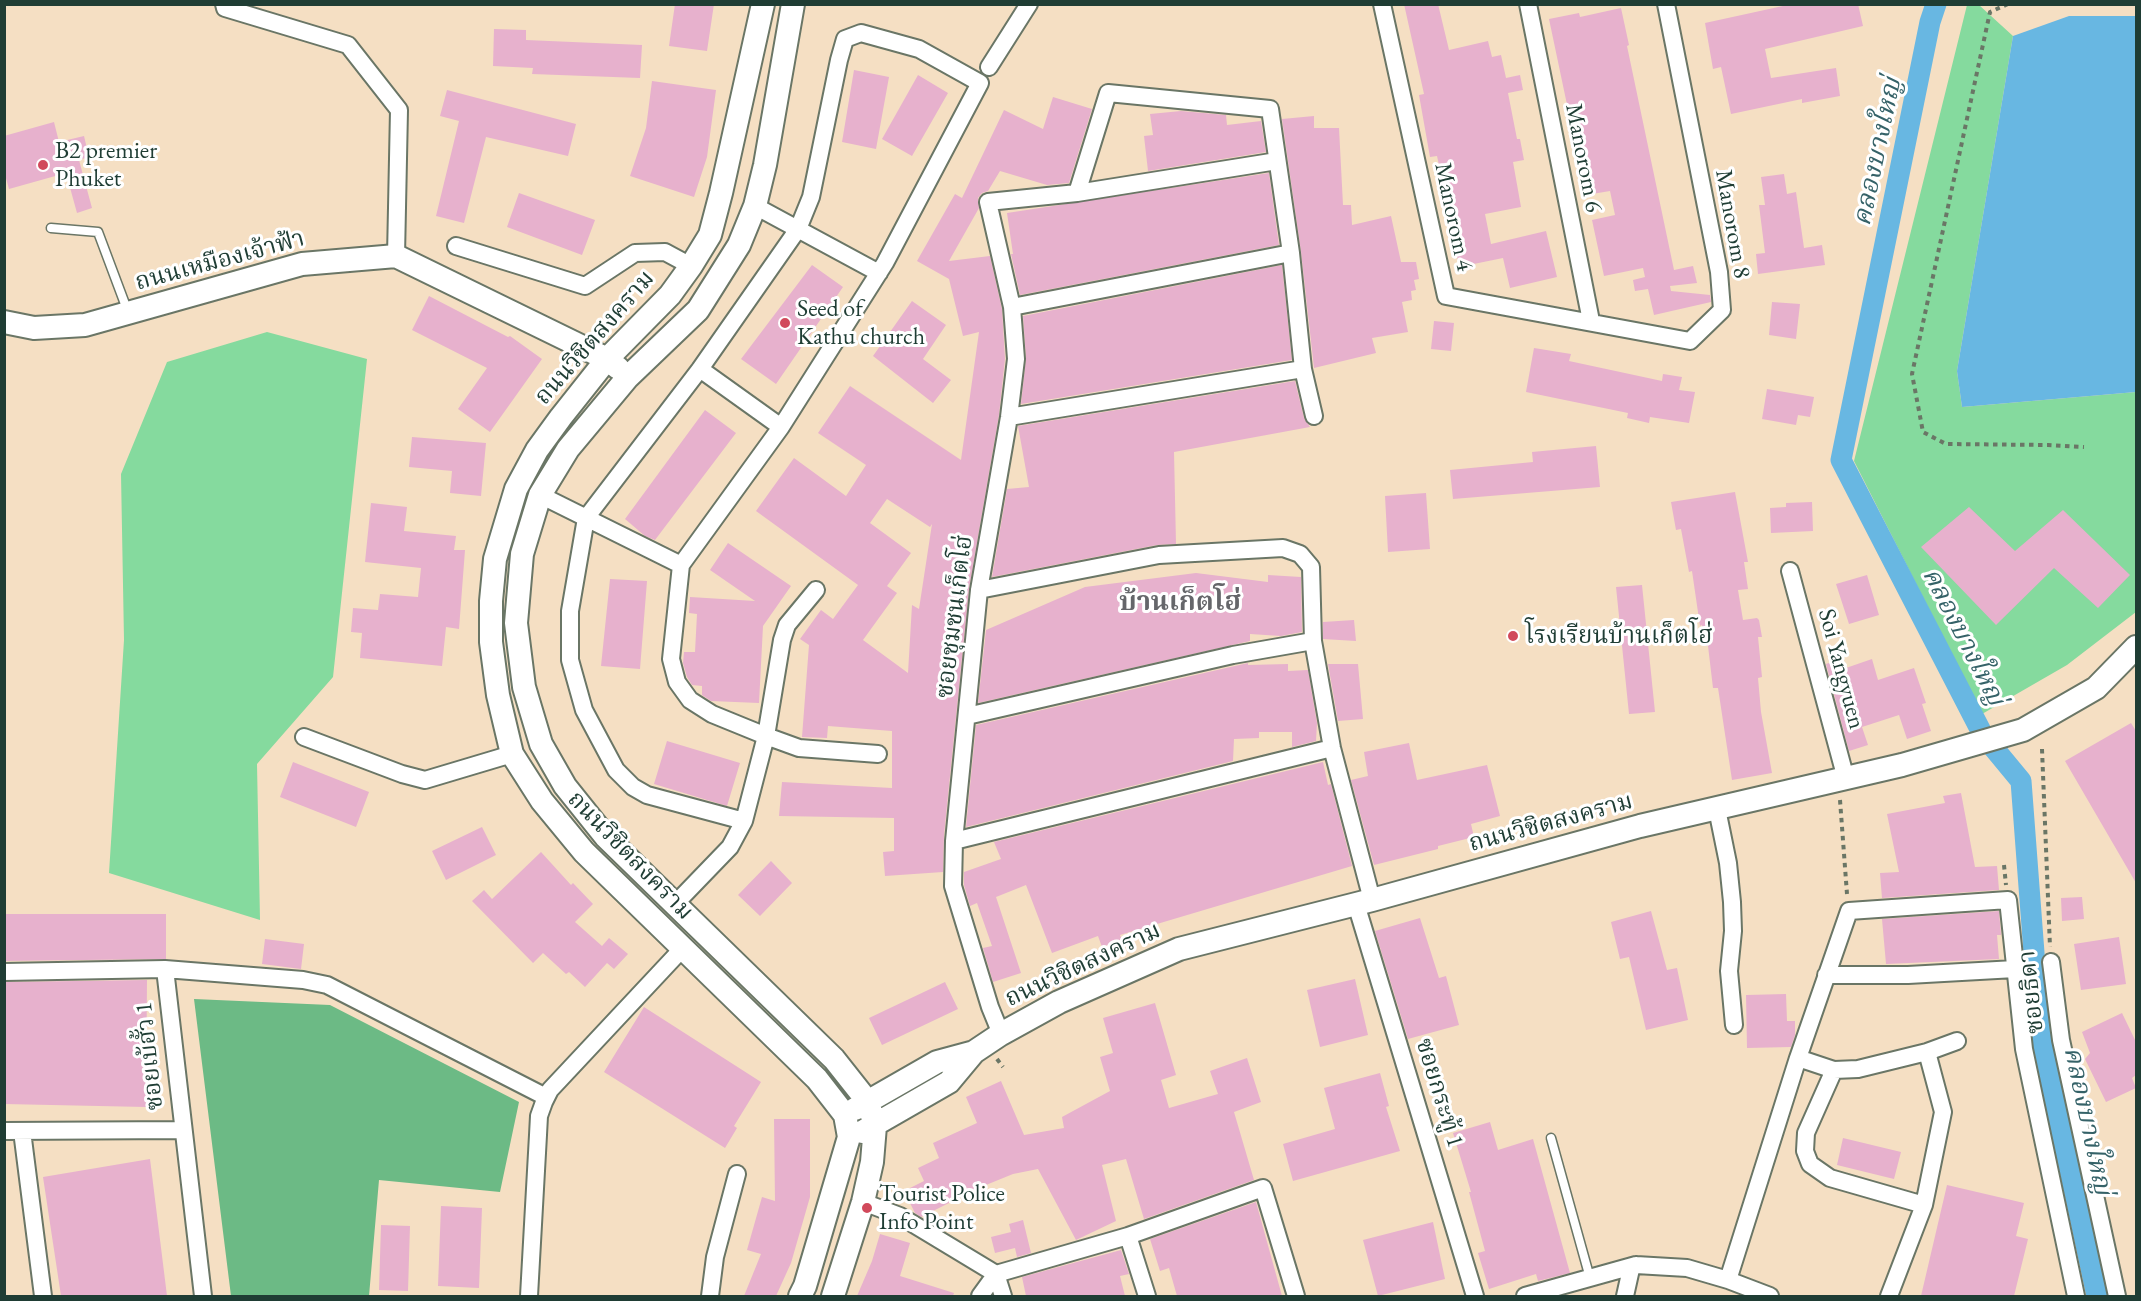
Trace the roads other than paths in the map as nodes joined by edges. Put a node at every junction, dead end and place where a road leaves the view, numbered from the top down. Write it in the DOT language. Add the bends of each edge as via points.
graph roads {
  1 [pos="224,4"];
  2 [pos="763,4"];
  3 [pos="793,4"];
  4 [pos="1029,4"];
  5 [pos="1382,4"];
  6 [pos="1528,4"];
  7 [pos="1666,4"];
  8 [pos="989,67"];
  9 [pos="1277,161"];
  10 [pos="1077,193"];
  11 [pos="755,206"];
  12 [pos="51,228"];
  13 [pos="798,230"];
  14 [pos="456,246"];
  15 [pos="1291,253"];
  16 [pos="396,256"];
  17 [pos="691,266"];
  18 [pos="879,273"];
  19 [pos="1012,307"];
  20 [pos="128,313"];
  21 [pos="1591,321"];
  22 [pos="4,322"];
  23 [pos="607,359"];
  24 [pos="700,369"];
  25 [pos="1303,369"];
  26 [pos="628,377"];
  27 [pos="1314,416"];
  28 [pos="1009,417"];
  29 [pos="781,427"];
  30 [pos="540,495"];
  31 [pos="586,518"];
  32 [pos="681,566"];
  33 [pos="1790,571"];
  34 [pos="816,590"];
  35 [pos="979,590"];
  36 [pos="1312,641"];
  37 [pos="2136,647"];
  38 [pos="967,716"];
  39 [pos="766,736"];
  40 [pos="304,737"];
  41 [pos="1332,747"];
  42 [pos="512,754"];
  43 [pos="878,754"];
  44 [pos="1841,780"];
  45 [pos="1717,809"];
  46 [pos="744,821"];
  47 [pos="954,841"];
  48 [pos="1364,902"];
  49 [pos="676,903"];
  50 [pos="682,949"];
  51 [pos="2051,962"];
  52 [pos="165,969"];
  53 [pos="2015,969"];
  54 [pos="4,972"];
  55 [pos="1826,975"];
  56 [pos="1734,1025"];
  57 [pos="1001,1034"];
  58 [pos="1957,1041"];
  59 [pos="974,1052"];
  60 [pos="1927,1052"];
  61 [pos="1798,1058"];
  62 [pos="1834,1070"];
  63 [pos="546,1097"];
  64 [pos="868,1102"];
  65 [pos="847,1126"];
  66 [pos="875,1126"];
  67 [pos="183,1130"];
  68 [pos="4,1131"];
  69 [pos="22,1131"];
  70 [pos="1551,1138"];
  71 [pos="737,1174"];
  72 [pos="863,1202"];
  73 [pos="1924,1205"];
  74 [pos="1128,1236"];
  75 [pos="1636,1265"];
  76 [pos="996,1274"];
  77 [pos="1590,1278"];
  78 [pos="1728,1280"];
  79 [pos="43,1296"];
  80 [pos="203,1296"];
  81 [pos="529,1296"];
  82 [pos="710,1296"];
  83 [pos="800,1296"];
  84 [pos="833,1296"];
  85 [pos="980,1296"];
  86 [pos="1003,1296"];
  87 [pos="1147,1296"];
  88 [pos="1296,1296"];
  89 [pos="1475,1296"];
  90 [pos="1525,1296"];
  91 [pos="1625,1296"];
  92 [pos="1770,1296"];
  93 [pos="1889,1296"];
  94 [pos="2076,1296"];
  95 [pos="2117,1296"];
  1 -- 16 [label="street" via="225,8 348,45 399,110"];
  2 -- 17 [label="main road, ถนนวิชิตสงคราม" via="710,235"];
  3 -- 11 [label="main road, ถนนวิชิตสงคราม"];
  4 -- 8 [label="street"];
  5 -- 21 [label="street, Manorom 4" via="1446,296"];
  6 -- 21 [label="street, Manorom 6"];
  7 -- 21 [label="street, Manorom 8" via="1719,272 1722,310 1690,340"];
  9 -- 10 [label="street"];
  9 -- 10 [label="street" via="1270,109 1108,93"];
  9 -- 15 [label="street"];
  10 -- 19 [label="street, ซอยชุมชนเก็ตโฮ่" via="988,202"];
  11 -- 13 [label="street"];
  11 -- 26 [label="main road, ถนนวิชิตสงคราม" via="739,245 698,310"];
  12 -- 20 [label="lane" via="98,232"];
  13 -- 18 [label="street"];
  13 -- 18 [label="street" via="811,197 845,39 861,33 932,56 980,83"];
  13 -- 24 [label="street"];
  14 -- 17 [label="street" via="585,286 635,253 665,252"];
  15 -- 19 [label="street"];
  15 -- 25 [label="street"];
  16 -- 20 [label="main road, ถนนเหมืองเจ้าฟ้า" via="302,264"];
  16 -- 23 [label="main road"];
  17 -- 23 [label="main road, ถนนวิชิตสงคราม" via="670,295"];
  18 -- 29 [label="street"];
  19 -- 28 [label="street, ซอยชุมชนเก็ตโฮ่" via="1016,359"];
  20 -- 22 [label="main road, ถนนเหมืองเจ้าฟ้า" via="85,325 33,328"];
  23 -- 26 [label="main road"];
  23 -- 42 [label="main road, ถนนวิชิตสงคราม" via="537,450 516,489 495,559 490,642"];
  24 -- 29 [label="street"];
  24 -- 31 [label="street"];
  25 -- 27 [label="street"];
  25 -- 28 [label="street"];
  26 -- 30 [label="main road, ถนนวิชิตสงคราม" via="568,448"];
  28 -- 35 [label="street, ซอยชุมชนเก็ตโฮ่"];
  29 -- 32 [label="street"];
  30 -- 31 [label="street"];
  30 -- 49 [label="main road, ถนนวิชิตสงคราม" via="522,554 516,623 524,687 541,744 565,786 605,836"];
  31 -- 32 [label="street"];
  31 -- 46 [label="street" via="570,610 570,660 584,710 616,770 633,787 647,795"];
  32 -- 39 [label="street" via="671,659 676,682 690,700 712,714"];
  33 -- 44 [label="street, Soi Yangyuen"];
  34 -- 39 [label="street" via="787,625"];
  35 -- 36 [label="street, ซอยกระทู้ 1" via="1159,555 1283,548 1300,554 1311,567"];
  35 -- 38 [label="street, ซอยชุมชนเก็ตโฮ่"];
  36 -- 38 [label="street" via="1233,655"];
  36 -- 41 [label="street, ซอยกระทู้ 1"];
  37 -- 44 [label="main road, ถนนวิชิตสงคราม" via="2096,688 2023,730"];
  38 -- 47 [label="street, ซอยชุมชนเก็ตโฮ่"];
  39 -- 43 [label="street" via="800,748"];
  39 -- 46 [label="street"];
  40 -- 42 [label="street" via="425,780"];
  41 -- 47 [label="street"];
  41 -- 48 [label="street, ซอยกระทู้ 1"];
  42 -- 50 [label="main road, ถนนวิชิตสงคราม" via="542,801 584,852"];
  44 -- 45 [label="main road, ถนนวิชิตสงคราม"];
  45 -- 48 [label="main road, ถนนวิชิตสงคราม" via="1640,826"];
  45 -- 56 [label="street" via="1732,902 1729,971"];
  46 -- 49 [label="street" via="730,847"];
  47 -- 57 [label="street, ซอยชุมชนเก็ตโฮ่" via="953,886"];
  48 -- 57 [label="main road, ถนนวิชิตสงคราม" via="1179,949 1059,1002"];
  48 -- 89 [label="street, ซอยกระทู้ 1"];
  49 -- 64 [label="main road, ถนนวิชิตสงคราม" via="834,1059"];
  50 -- 63 [label="street"];
  50 -- 65 [label="main road, ถนนวิชิตสงคราม" via="817,1080"];
  51 -- 95 [label="street, ซอยธิดา" via="2061,1040"];
  52 -- 54 [label="street, ซอยเบ้ฮั้ว 1"];
  52 -- 63 [label="street" via="303,980 327,986"];
  52 -- 67 [label="street, ซอยเบ้ฮั้ว 1"];
  53 -- 55 [label="street"];
  53 -- 55 [label="street" via="2008,900 1849,911"];
  53 -- 94 [label="street" via="2024,1049"];
  55 -- 61 [label="street"];
  57 -- 59 [label="main road, ถนนวิชิตสงคราม"];
  58 -- 60 [label="street"];
  59 -- 64 [label="main road, ถนนวิชิตสงคราม" via="937,1062"];
  59 -- 66 [label="main road, ถนนวิชิตสงคราม" via="949,1082"];
  60 -- 62 [label="street" via="1858,1069"];
  60 -- 73 [label="street" via="1943,1112"];
  61 -- 62 [label="street"];
  61 -- 78 [label="street"];
  62 -- 73 [label="street" via="1806,1133 1805,1151 1810,1164 1830,1178"];
  63 -- 81 [label="street" via="539,1116"];
  64 -- 65 [label="main road, ถนนวิชิตสงคราม"];
  64 -- 66 [label="main road, ถนนวิชิตสงคราม"];
  65 -- 66 [label="main road, ถนนวิชิตสงคราม"];
  65 -- 83 [label="main road"];
  66 -- 72 [label="main road, ถนนวิชิตสงคราม"];
  67 -- 69 [label="street"];
  67 -- 80 [label="street, ซอยเบ้ฮั้ว 1"];
  68 -- 69 [label="street"];
  69 -- 79 [label="street"];
  70 -- 77 [label="lane"];
  71 -- 82 [label="street" via="715,1257"];
  72 -- 76 [label="street" via="900,1216"];
  72 -- 84 [label="main road, ถนนวิชิตสงคราม"];
  73 -- 93 [label="street"];
  74 -- 76 [label="street"];
  74 -- 87 [label="street"];
  74 -- 88 [label="street" via="1263,1188"];
  75 -- 77 [label="street"];
  75 -- 78 [label="street" via="1687,1268"];
  75 -- 91 [label="street" via="1631,1269"];
  76 -- 85 [label="street"];
  76 -- 86 [label="street"];
  77 -- 90 [label="street"];
  78 -- 92 [label="street"];
}
